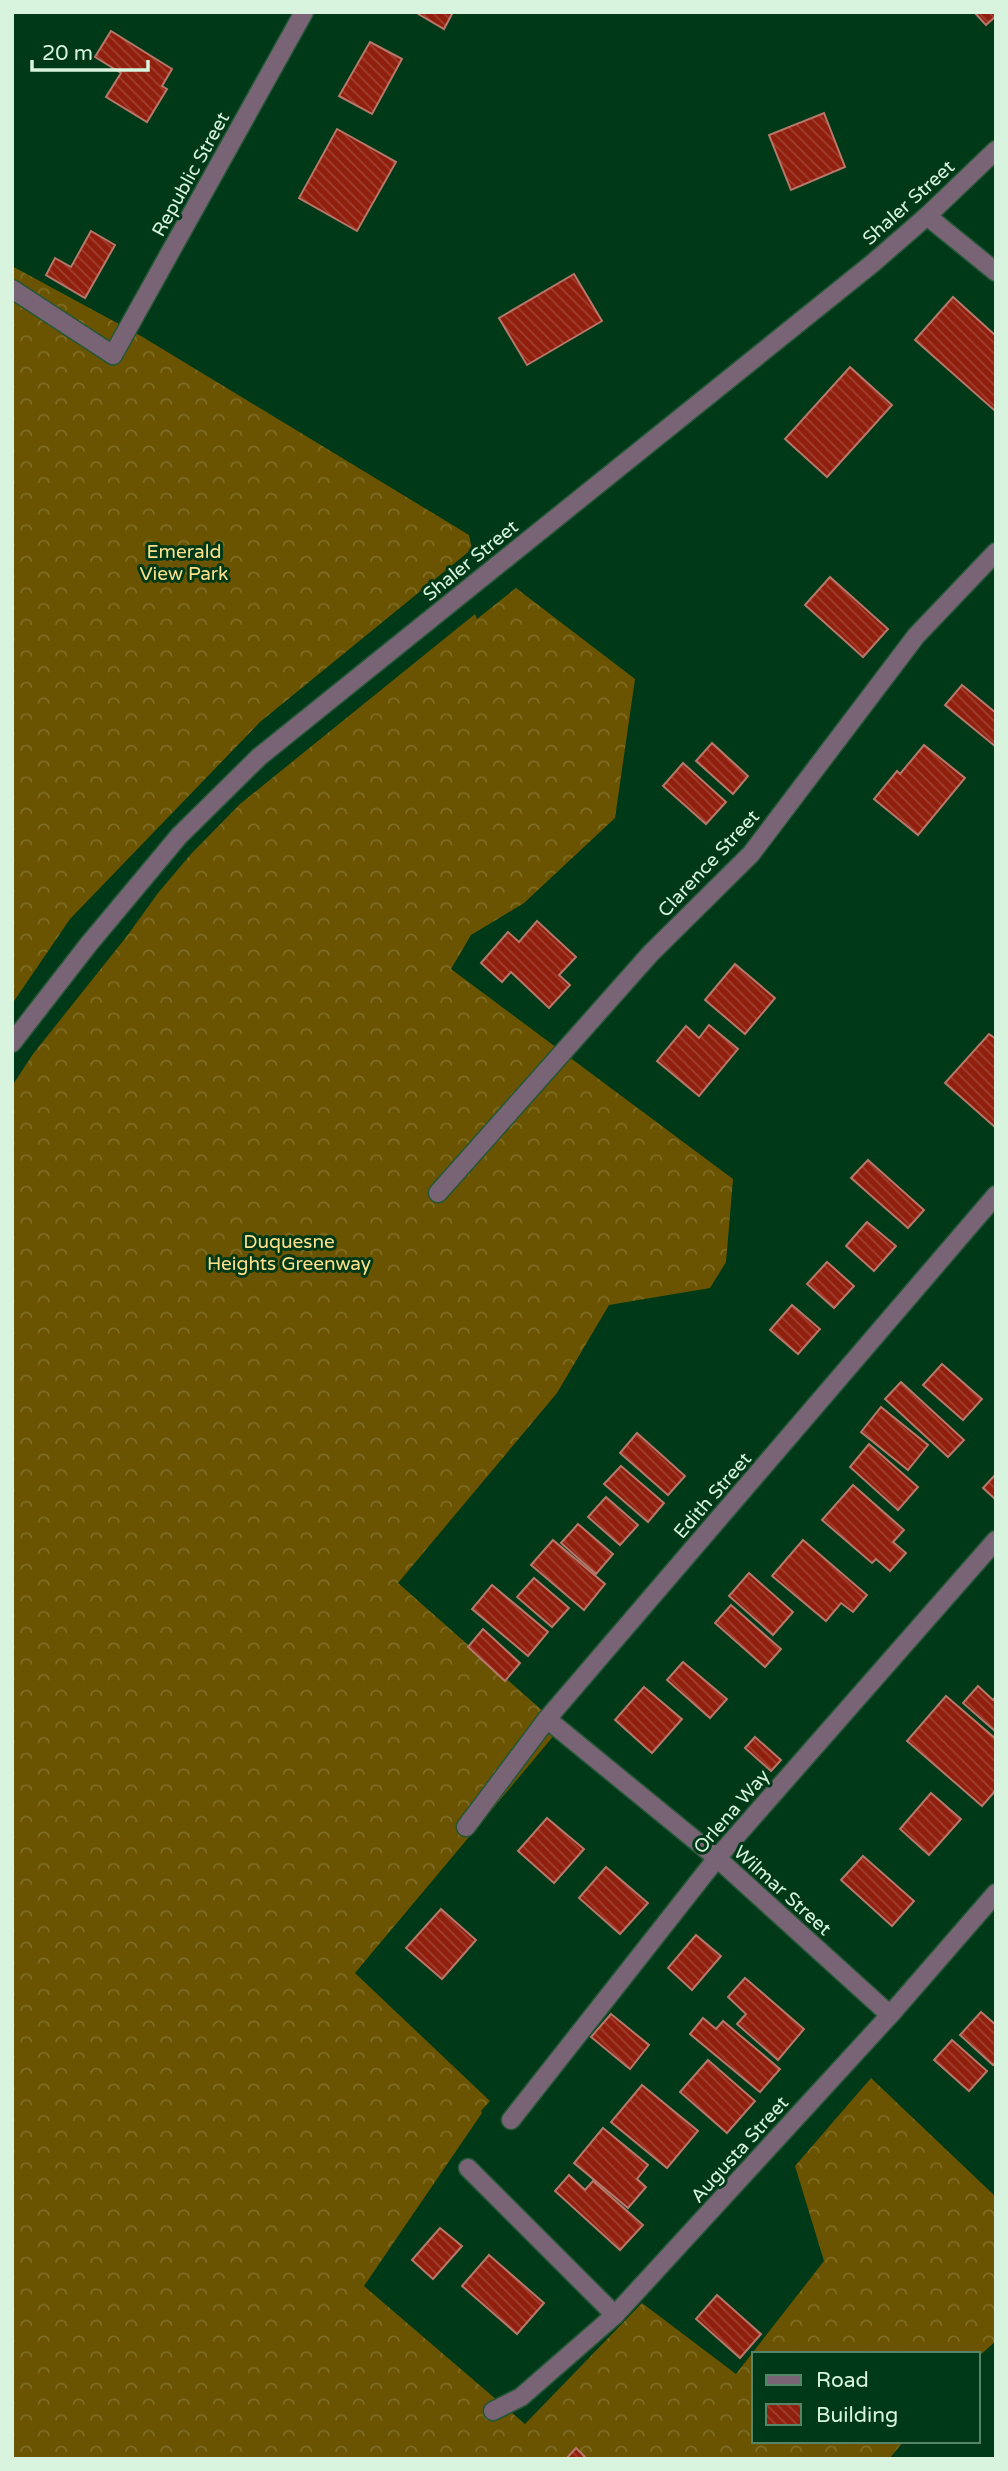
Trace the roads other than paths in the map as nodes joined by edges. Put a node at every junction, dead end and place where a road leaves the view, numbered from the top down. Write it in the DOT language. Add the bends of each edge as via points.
graph roads {
  1 [pos="304,12"];
  2 [pos="996,150"];
  3 [pos="927,216"];
  4 [pos="996,272"];
  5 [pos="12,289"];
  6 [pos="996,552"];
  7 [pos="12,1044"];
  8 [pos="438,1193"];
  9 [pos="996,1195"];
  10 [pos="996,1540"];
  11 [pos="548,1719"];
  12 [pos="466,1827"];
  13 [pos="717,1858"];
  14 [pos="996,1893"];
  15 [pos="890,2015"];
  16 [pos="511,2120"];
  17 [pos="468,2168"];
  18 [pos="615,2315"];
  19 [pos="493,2412"];
  1 -- 5 [label="street, Republic Street" via="113,355"];
  2 -- 3 [label="street, Shaler Street"];
  3 -- 4 [label="street"];
  3 -- 7 [label="street, Shaler Street" via="259,757 179,836"];
  6 -- 8 [label="street, Clarence Street" via="916,636 751,854 652,953"];
  9 -- 11 [label="street, Edith Street"];
  10 -- 13 [label="street, Orlena Way"];
  11 -- 12 [label="street, Edith Street"];
  11 -- 13 [label="street, Wilmar Street"];
  13 -- 15 [label="street, Wilmar Street"];
  13 -- 16 [label="street, Orlena Way"];
  14 -- 15 [label="street, Augusta Street"];
  15 -- 18 [label="street, Augusta Street"];
  17 -- 18 [label="street"];
  18 -- 19 [label="street, Augusta Street" via="521,2396"];
}
